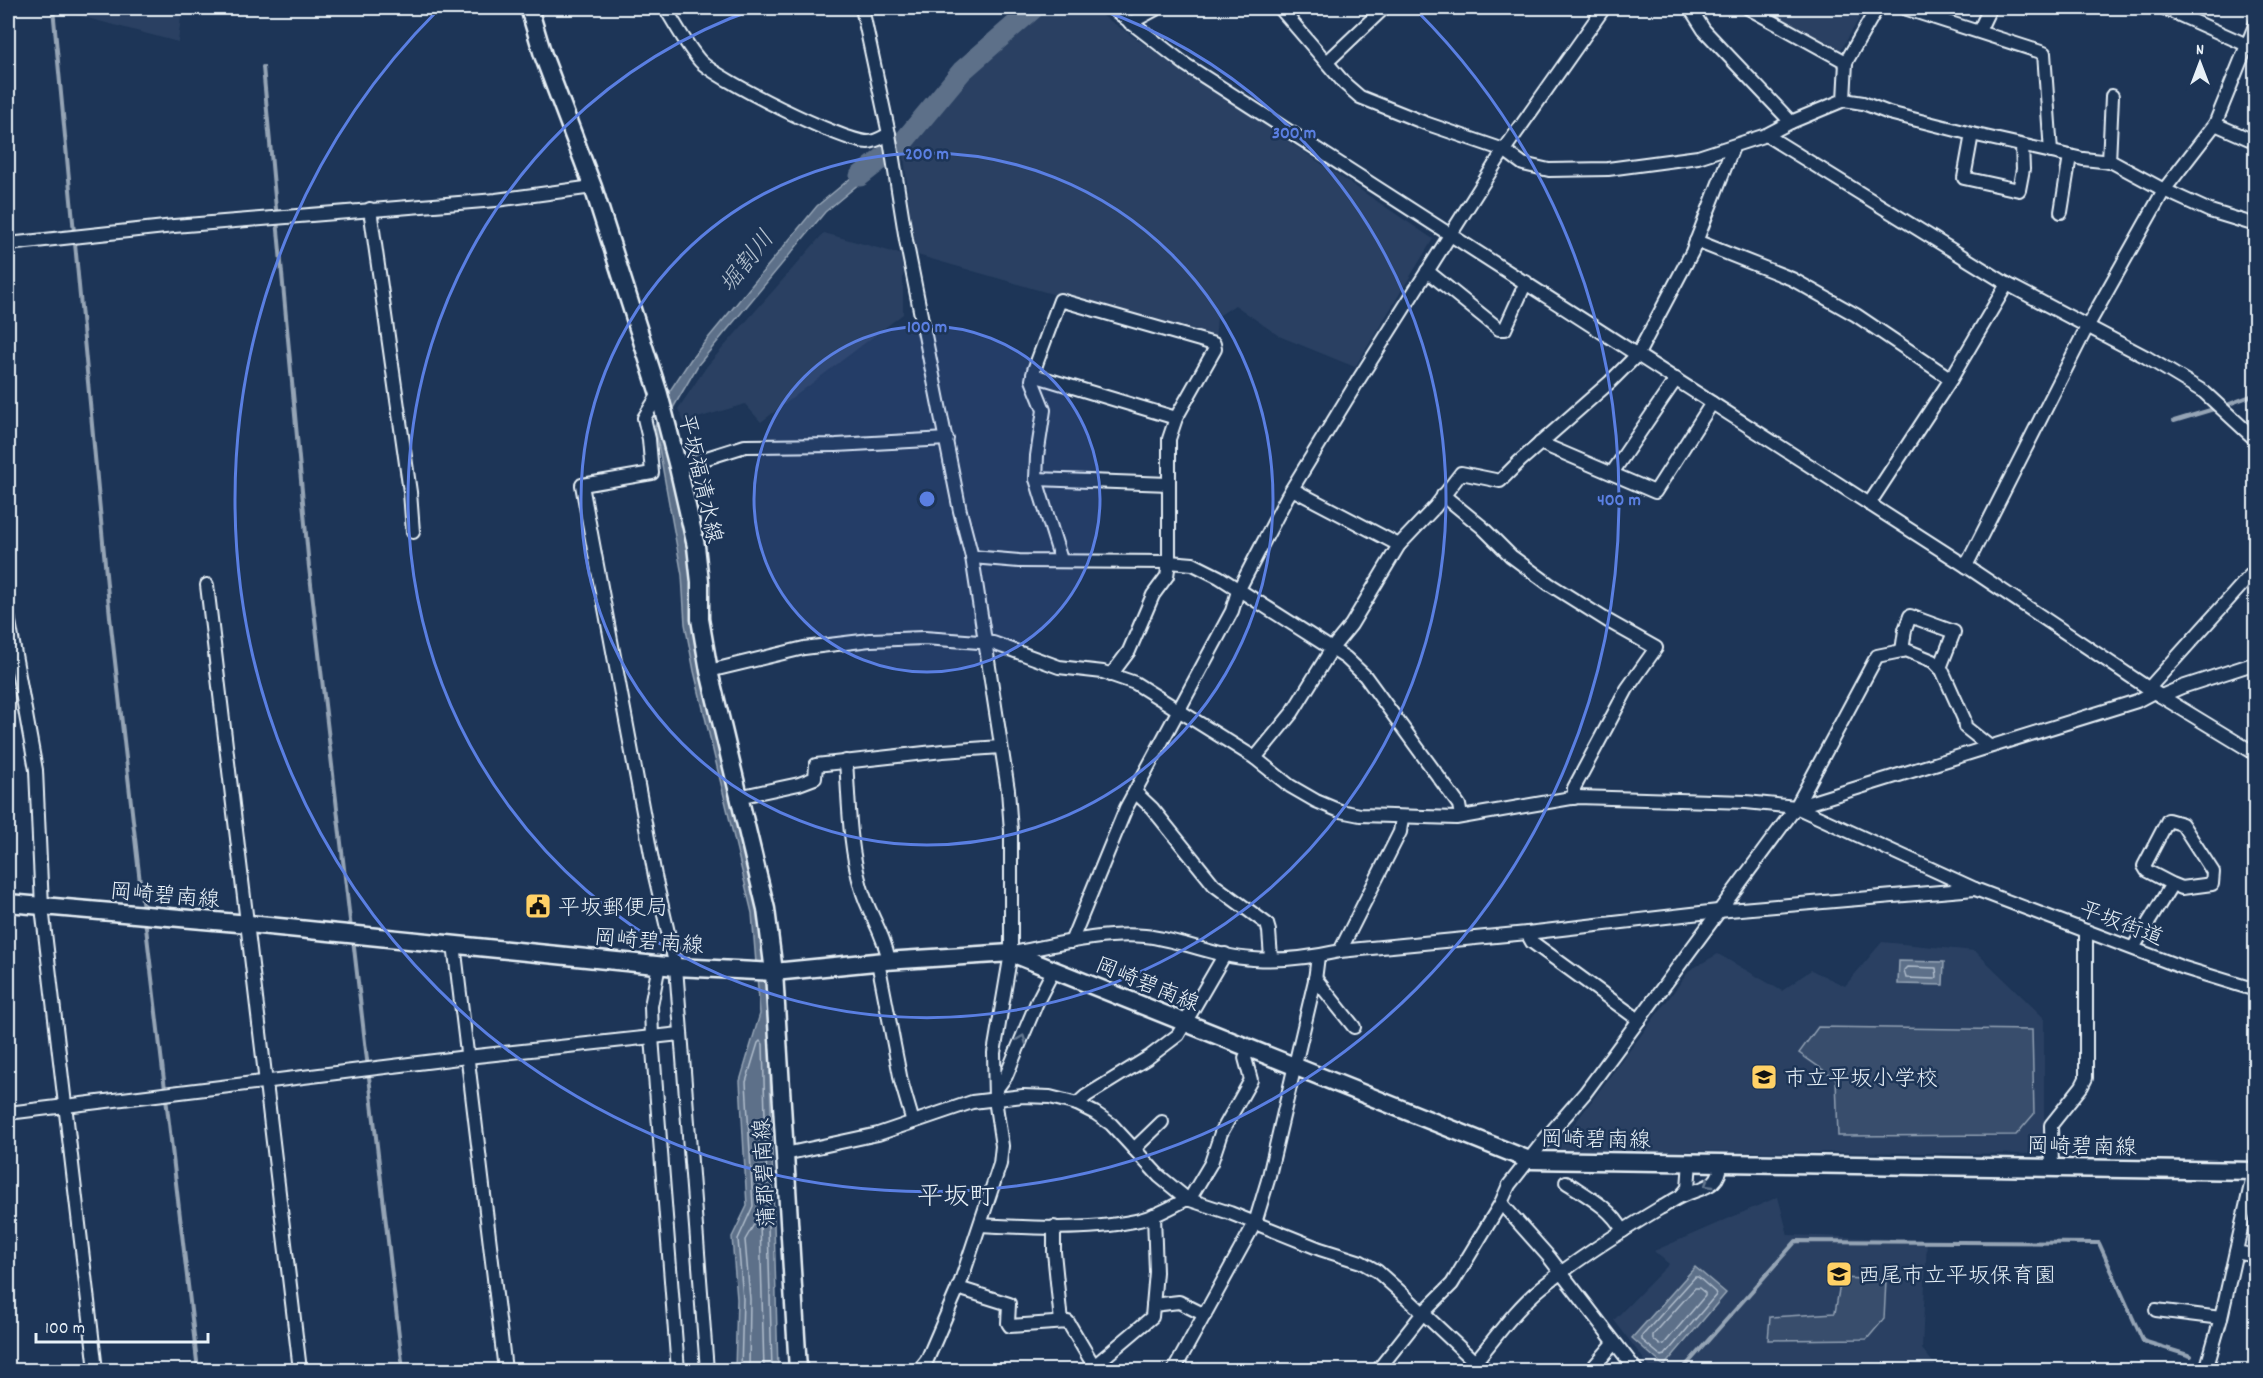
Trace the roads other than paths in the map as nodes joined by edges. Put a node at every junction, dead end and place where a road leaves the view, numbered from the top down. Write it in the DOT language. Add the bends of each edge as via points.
graph roads {
  1 [pos="529,8"];
  2 [pos="664,8"];
  3 [pos="862,8"];
  4 [pos="1112,8"];
  5 [pos="1158,8"];
  6 [pos="1280,8"];
  7 [pos="1384,8"];
  8 [pos="1604,8"];
  9 [pos="1690,8"];
  10 [pos="1748,8"];
  11 [pos="1877,8"];
  12 [pos="1904,8"];
  13 [pos="1990,8"];
  14 [pos="2164,8"];
  15 [pos="1130,23"];
  16 [pos="2256,23"];
  17 [pos="1979,31"];
  18 [pos="2251,47"];
  19 [pos="1327,62"];
  20 [pos="1846,62"];
  21 [pos="2112,96"];
  22 [pos="1844,100"];
  23 [pos="1791,122"];
  24 [pos="2215,124"];
  25 [pos="889,134"];
  26 [pos="1972,134"];
  27 [pos="1766,135"];
  28 [pos="2256,141"];
  29 [pos="2022,146"];
  30 [pos="1733,147"];
  31 [pos="1504,150"];
  32 [pos="2051,152"];
  33 [pos="2070,156"];
  34 [pos="2109,162"];
  35 [pos="593,187"];
  36 [pos="2164,190"];
  37 [pos="370,209"];
  38 [pos="2061,212"];
  39 [pos="2256,225"];
  40 [pos="1450,234"];
  41 [pos="1696,241"];
  42 [pos="8,244"];
  43 [pos="1427,271"];
  44 [pos="1526,282"];
  45 [pos="2007,285"];
  46 [pos="2087,327"];
  47 [pos="1638,354"];
  48 [pos="1033,375"];
  49 [pos="1676,379"];
  50 [pos="1950,379"];
  51 [pos="659,393"];
  52 [pos="1712,403"];
  53 [pos="1176,418"];
  54 [pos="946,439"];
  55 [pos="2256,440"];
  56 [pos="1540,443"];
  57 [pos="678,467"];
  58 [pos="1612,473"];
  59 [pos="1036,479"];
  60 [pos="1169,484"];
  61 [pos="1292,489"];
  62 [pos="1443,495"];
  63 [pos="1869,504"];
  64 [pos="413,531"];
  65 [pos="1399,545"];
  66 [pos="972,557"];
  67 [pos="1061,560"];
  68 [pos="1169,562"];
  69 [pos="1966,566"];
  70 [pos="2256,569"];
  71 [pos="207,585"];
  72 [pos="1238,591"];
  73 [pos="8,616"];
  74 [pos="8,636"];
  75 [pos="985,642"];
  76 [pos="1333,647"];
  77 [pos="1902,651"];
  78 [pos="2256,663"];
  79 [pos="1940,668"];
  80 [pos="709,671"];
  81 [pos="1111,675"];
  82 [pos="2155,692"];
  83 [pos="1180,710"];
  84 [pos="1989,746"];
  85 [pos="1001,747"];
  86 [pos="2256,754"];
  87 [pos="1255,758"];
  88 [pos="846,761"];
  89 [pos="1136,792"];
  90 [pos="738,797"];
  91 [pos="1574,798"];
  92 [pos="1796,807"];
  93 [pos="1461,816"];
  94 [pos="1402,818"];
  95 [pos="2172,884"];
  96 [pos="1975,889"];
  97 [pos="8,903"];
  98 [pos="42,907"];
  99 [pos="1718,911"];
  100 [pos="249,924"];
  101 [pos="2086,931"];
  102 [pos="1527,933"];
  103 [pos="1071,942"];
  104 [pos="454,944"];
  105 [pos="2133,948"];
  106 [pos="1340,951"];
  107 [pos="1011,953"];
  108 [pos="1225,954"];
  109 [pos="1318,956"];
  110 [pos="1271,958"];
  111 [pos="883,962"];
  112 [pos="659,965"];
  113 [pos="676,967"];
  114 [pos="1054,969"];
  115 [pos="768,972"];
  116 [pos="1315,978"];
  117 [pos="2256,990"];
  118 [pos="1639,1020"];
  119 [pos="1185,1023"];
  120 [pos="1354,1027"];
  121 [pos="680,1034"];
  122 [pos="652,1037"];
  123 [pos="1249,1049"];
  124 [pos="467,1057"];
  125 [pos="1293,1067"];
  126 [pos="267,1081"];
  127 [pos="995,1095"];
  128 [pos="1077,1104"];
  129 [pos="65,1106"];
  130 [pos="8,1113"];
  131 [pos="913,1122"];
  132 [pos="1162,1122"];
  133 [pos="1134,1149"];
  134 [pos="784,1154"];
  135 [pos="1529,1160"];
  136 [pos="1690,1161"];
  137 [pos="1721,1162"];
  138 [pos="2052,1167"];
  139 [pos="2255,1171"];
  140 [pos="1566,1182"];
  141 [pos="1682,1195"];
  142 [pos="1188,1199"];
  143 [pos="1501,1203"];
  144 [pos="1154,1215"];
  145 [pos="1255,1223"];
  146 [pos="981,1225"];
  147 [pos="1054,1227"];
  148 [pos="1623,1231"];
  149 [pos="2236,1252"];
  150 [pos="2256,1256"];
  151 [pos="1561,1273"];
  152 [pos="958,1288"];
  153 [pos="1153,1305"];
  154 [pos="2156,1310"];
  155 [pos="1423,1312"];
  156 [pos="1205,1315"];
  157 [pos="2221,1318"];
  158 [pos="1061,1322"];
  159 [pos="1614,1343"];
  160 [pos="1473,1366"];
  161 [pos="96,1371"];
  162 [pos="300,1371"];
  163 [pos="505,1371"];
  164 [pos="678,1371"];
  165 [pos="708,1371"];
  166 [pos="798,1371"];
  167 [pos="919,1371"];
  168 [pos="1174,1371"];
  169 [pos="1378,1371"];
  170 [pos="1488,1371"];
  171 [pos="1592,1371"];
  172 [pos="1636,1371"];
  173 [pos="2206,1371"];
  1 -- 35 [label="main road, 平坂福清水線"];
  2 -- 25 [label="street" via="701,62 725,80 856,141 870,142"];
  3 -- 25 [label="street"];
  4 -- 15 [label="street"];
  5 -- 15 [label="street"];
  6 -- 19 [label="street"];
  7 -- 19 [label="street"];
  8 -- 31 [label="street"];
  9 -- 23 [label="street" via="1704,30"];
  10 -- 20 [label="street"];
  11 -- 20 [label="street"];
  12 -- 17 [label="street"];
  13 -- 17 [label="street"];
  14 -- 18 [label="street"];
  15 -- 40 [label="street" via="1186,65"];
  16 -- 18 [label="street"];
  17 -- 32 [label="street" via="2044,53"];
  18 -- 24 [label="street"];
  19 -- 31 [label="street" via="1360,97"];
  20 -- 22 [label="street"];
  21 -- 34 [label="street"];
  22 -- 23 [label="street"];
  22 -- 26 [label="street"];
  23 -- 27 [label="street"];
  24 -- 28 [label="street"];
  24 -- 36 [label="street"];
  25 -- 54 [label="street"];
  26 -- 29 [label="street"];
  26 -- 29 [label="street" via="1964,178 2019,190"];
  27 -- 30 [label="street"];
  27 -- 45 [label="street"];
  29 -- 32 [label="street"];
  30 -- 31 [label="street" via="1698,157 1608,169 1549,170 1523,164"];
  30 -- 41 [label="street"];
  31 -- 40 [label="street"];
  32 -- 33 [label="street"];
  33 -- 34 [label="street"];
  33 -- 38 [label="street"];
  34 -- 36 [label="street"];
  35 -- 37 [label="street" via="496,200"];
  35 -- 51 [label="main road, 平坂福清水線"];
  36 -- 39 [label="street" via="2210,211"];
  36 -- 46 [label="street"];
  37 -- 42 [label="street"];
  37 -- 64 [label="street"];
  40 -- 43 [label="street"];
  40 -- 44 [label="street"];
  41 -- 47 [label="street"];
  41 -- 50 [label="street" via="1792,279 1856,315"];
  43 -- 44 [label="street" via="1499,329 1506,329"];
  43 -- 61 [label="street"];
  44 -- 47 [label="street"];
  45 -- 46 [label="street"];
  45 -- 50 [label="street"];
  46 -- 55 [label="street" via="2204,392"];
  46 -- 69 [label="street"];
  47 -- 49 [label="street"];
  47 -- 56 [label="street"];
  48 -- 53 [label="street"];
  48 -- 53 [label="street" via="1060,300 1214,344 1215,349"];
  48 -- 59 [label="street" via="1044,410"];
  49 -- 52 [label="street"];
  49 -- 58 [label="street"];
  50 -- 63 [label="street"];
  51 -- 57 [label="main road, 平坂福清水線"];
  51 -- 113 [label="street" via="644,418 652,473 582,485 655,876"];
  52 -- 58 [label="street" via="1655,492"];
  52 -- 63 [label="street"];
  53 -- 60 [label="street" via="1169,439"];
  54 -- 57 [label="street" via="745,446"];
  54 -- 66 [label="street"];
  56 -- 58 [label="street"];
  56 -- 62 [label="street" via="1500,481 1461,473"];
  57 -- 80 [label="main road, 平坂福清水線" via="696,546 700,619"];
  59 -- 60 [label="street"];
  59 -- 67 [label="street"];
  60 -- 68 [label="street"];
  61 -- 65 [label="street"];
  61 -- 72 [label="street"];
  62 -- 65 [label="street"];
  62 -- 91 [label="street" via="1549,584 1656,648 1616,710 1574,788"];
  63 -- 69 [label="street"];
  65 -- 76 [label="street" via="1351,625"];
  66 -- 67 [label="street"];
  66 -- 75 [label="street"];
  67 -- 68 [label="street"];
  68 -- 72 [label="street" via="1193,564"];
  68 -- 81 [label="street" via="1167,576 1153,595 1129,651"];
  69 -- 82 [label="street"];
  70 -- 82 [label="street"];
  71 -- 100 [label="street"];
  72 -- 76 [label="street"];
  72 -- 83 [label="street" via="1232,611"];
  73 -- 74 [label="street"];
  74 -- 98 [label="street" via="36,771"];
  75 -- 80 [label="street" via="870,640 804,648"];
  75 -- 81 [label="street" via="1059,667"];
  75 -- 85 [label="street"];
  76 -- 87 [label="street" via="1292,713"];
  76 -- 93 [label="street" via="1372,685 1459,805"];
  77 -- 79 [label="street" via="1933,661"];
  77 -- 79 [label="street" via="1910,616 1954,632"];
  77 -- 92 [label="street" via="1877,656"];
  78 -- 82 [label="street"];
  79 -- 84 [label="street" via="1965,727"];
  80 -- 90 [label="main road, 平坂福清水線"];
  81 -- 83 [label="street" via="1135,683"];
  82 -- 84 [label="street"];
  82 -- 86 [label="street"];
  83 -- 87 [label="street"];
  83 -- 89 [label="street"];
  84 -- 92 [label="street"];
  85 -- 88 [label="street"];
  85 -- 107 [label="street" via="1010,822"];
  87 -- 94 [label="street" via="1290,786 1340,811"];
  88 -- 90 [label="street" via="816,765 815,778 799,784"];
  88 -- 111 [label="street" via="855,862 861,889 881,932"];
  89 -- 103 [label="street"];
  89 -- 110 [label="street" via="1214,885 1267,924"];
  90 -- 115 [label="main road, 平坂福清水線" via="766,909"];
  91 -- 92 [label="street"];
  91 -- 93 [label="street"];
  92 -- 96 [label="street, 平坂街道"];
  92 -- 99 [label="street"];
  93 -- 94 [label="street"];
  94 -- 106 [label="street" via="1400,832"];
  95 -- 95 [label="street" via="2144,866 2168,820 2182,824 2213,872 2212,884 2182,888"];
  95 -- 105 [label="street"];
  96 -- 99 [label="street"];
  96 -- 101 [label="street, 平坂街道"];
  97 -- 98 [label="main road, 岡崎碧南線"];
  98 -- 100 [label="main road, 岡崎碧南線"];
  98 -- 129 [label="street"];
  99 -- 102 [label="street"];
  99 -- 118 [label="street"];
  100 -- 104 [label="main road, 岡崎碧南線"];
  100 -- 126 [label="street"];
  101 -- 105 [label="street, 平坂街道"];
  101 -- 138 [label="street" via="2086,1078 2051,1125"];
  102 -- 106 [label="street"];
  102 -- 118 [label="street" via="1532,942"];
  103 -- 107 [label="street"];
  103 -- 108 [label="street" via="1143,936"];
  104 -- 112 [label="main road, 岡崎碧南線"];
  104 -- 124 [label="street"];
  105 -- 117 [label="street, 平坂街道"];
  106 -- 109 [label="street"];
  107 -- 111 [label="main road, 岡崎碧南線"];
  107 -- 114 [label="main road, 岡崎碧南線"];
  107 -- 127 [label="street" via="994,1053"];
  108 -- 110 [label="street"];
  108 -- 119 [label="street"];
  109 -- 110 [label="street"];
  109 -- 116 [label="street"];
  111 -- 115 [label="main road, 岡崎碧南線"];
  111 -- 131 [label="street" via="901,1081"];
  112 -- 113 [label="main road, 岡崎碧南線"];
  112 -- 122 [label="street" via="651,1006"];
  113 -- 115 [label="main road, 岡崎碧南線"];
  113 -- 121 [label="street"];
  114 -- 119 [label="main road, 岡崎碧南線"];
  127 -- 114 [label="street, one-way"];
  115 -- 134 [label="main road, 蒲郡碧南線"];
  116 -- 120 [label="street"];
  116 -- 125 [label="street"];
  118 -- 135 [label="street"];
  119 -- 123 [label="main road, 岡崎碧南線"];
  119 -- 128 [label="street" via="1165,1047"];
  121 -- 122 [label="street"];
  121 -- 165 [label="street"];
  122 -- 124 [label="street"];
  122 -- 164 [label="street"];
  123 -- 125 [label="main road, 岡崎碧南線"];
  123 -- 142 [label="street" via="1245,1058 1251,1080 1221,1133 1211,1163"];
  124 -- 126 [label="street"];
  124 -- 163 [label="street"];
  125 -- 135 [label="main road, 岡崎碧南線"];
  125 -- 145 [label="street"];
  126 -- 129 [label="street"];
  126 -- 162 [label="street"];
  127 -- 128 [label="street" via="1050,1097"];
  127 -- 131 [label="street"];
  127 -- 146 [label="street" via="1002,1146"];
  128 -- 133 [label="street" via="1111,1124"];
  129 -- 130 [label="street"];
  129 -- 161 [label="street"];
  131 -- 134 [label="street" via="878,1134"];
  132 -- 133 [label="street"];
  133 -- 142 [label="street"];
  134 -- 166 [label="main road, 蒲郡碧南線"];
  135 -- 136 [label="main road, 岡崎碧南線"];
  135 -- 143 [label="street" via="1509,1185"];
  136 -- 137 [label="main road, 岡崎碧南線"];
  136 -- 141 [label="street" via="1688,1188"];
  137 -- 138 [label="main road, 岡崎碧南線"];
  137 -- 141 [label="street, one-way" via="1721,1171 1710,1185"];
  138 -- 139 [label="main road, 岡崎碧南線"];
  139 -- 149 [label="street"];
  140 -- 148 [label="street" via="1606,1209"];
  141 -- 148 [label="street"];
  142 -- 144 [label="street"];
  142 -- 145 [label="street"];
  143 -- 151 [label="street"];
  143 -- 155 [label="street" via="1452,1284"];
  144 -- 147 [label="street" via="1117,1223"];
  144 -- 153 [label="street"];
  145 -- 155 [label="street" via="1361,1262 1377,1271"];
  145 -- 156 [label="street"];
  146 -- 147 [label="street"];
  146 -- 152 [label="street"];
  147 -- 158 [label="street"];
  148 -- 151 [label="street"];
  149 -- 150 [label="street"];
  149 -- 157 [label="street"];
  151 -- 159 [label="street"];
  151 -- 160 [label="street" via="1514,1315"];
  152 -- 158 [label="street" via="1009,1304 1010,1326"];
  152 -- 167 [label="street"];
  153 -- 156 [label="street" via="1179,1302"];
  153 -- 158 [label="street" via="1150,1320 1094,1366 1072,1326"];
  154 -- 157 [label="street"];
  155 -- 160 [label="street"];
  155 -- 169 [label="street"];
  156 -- 168 [label="street"];
  157 -- 173 [label="street"];
  159 -- 171 [label="street"];
  159 -- 172 [label="street"];
  160 -- 170 [label="street"];
}
